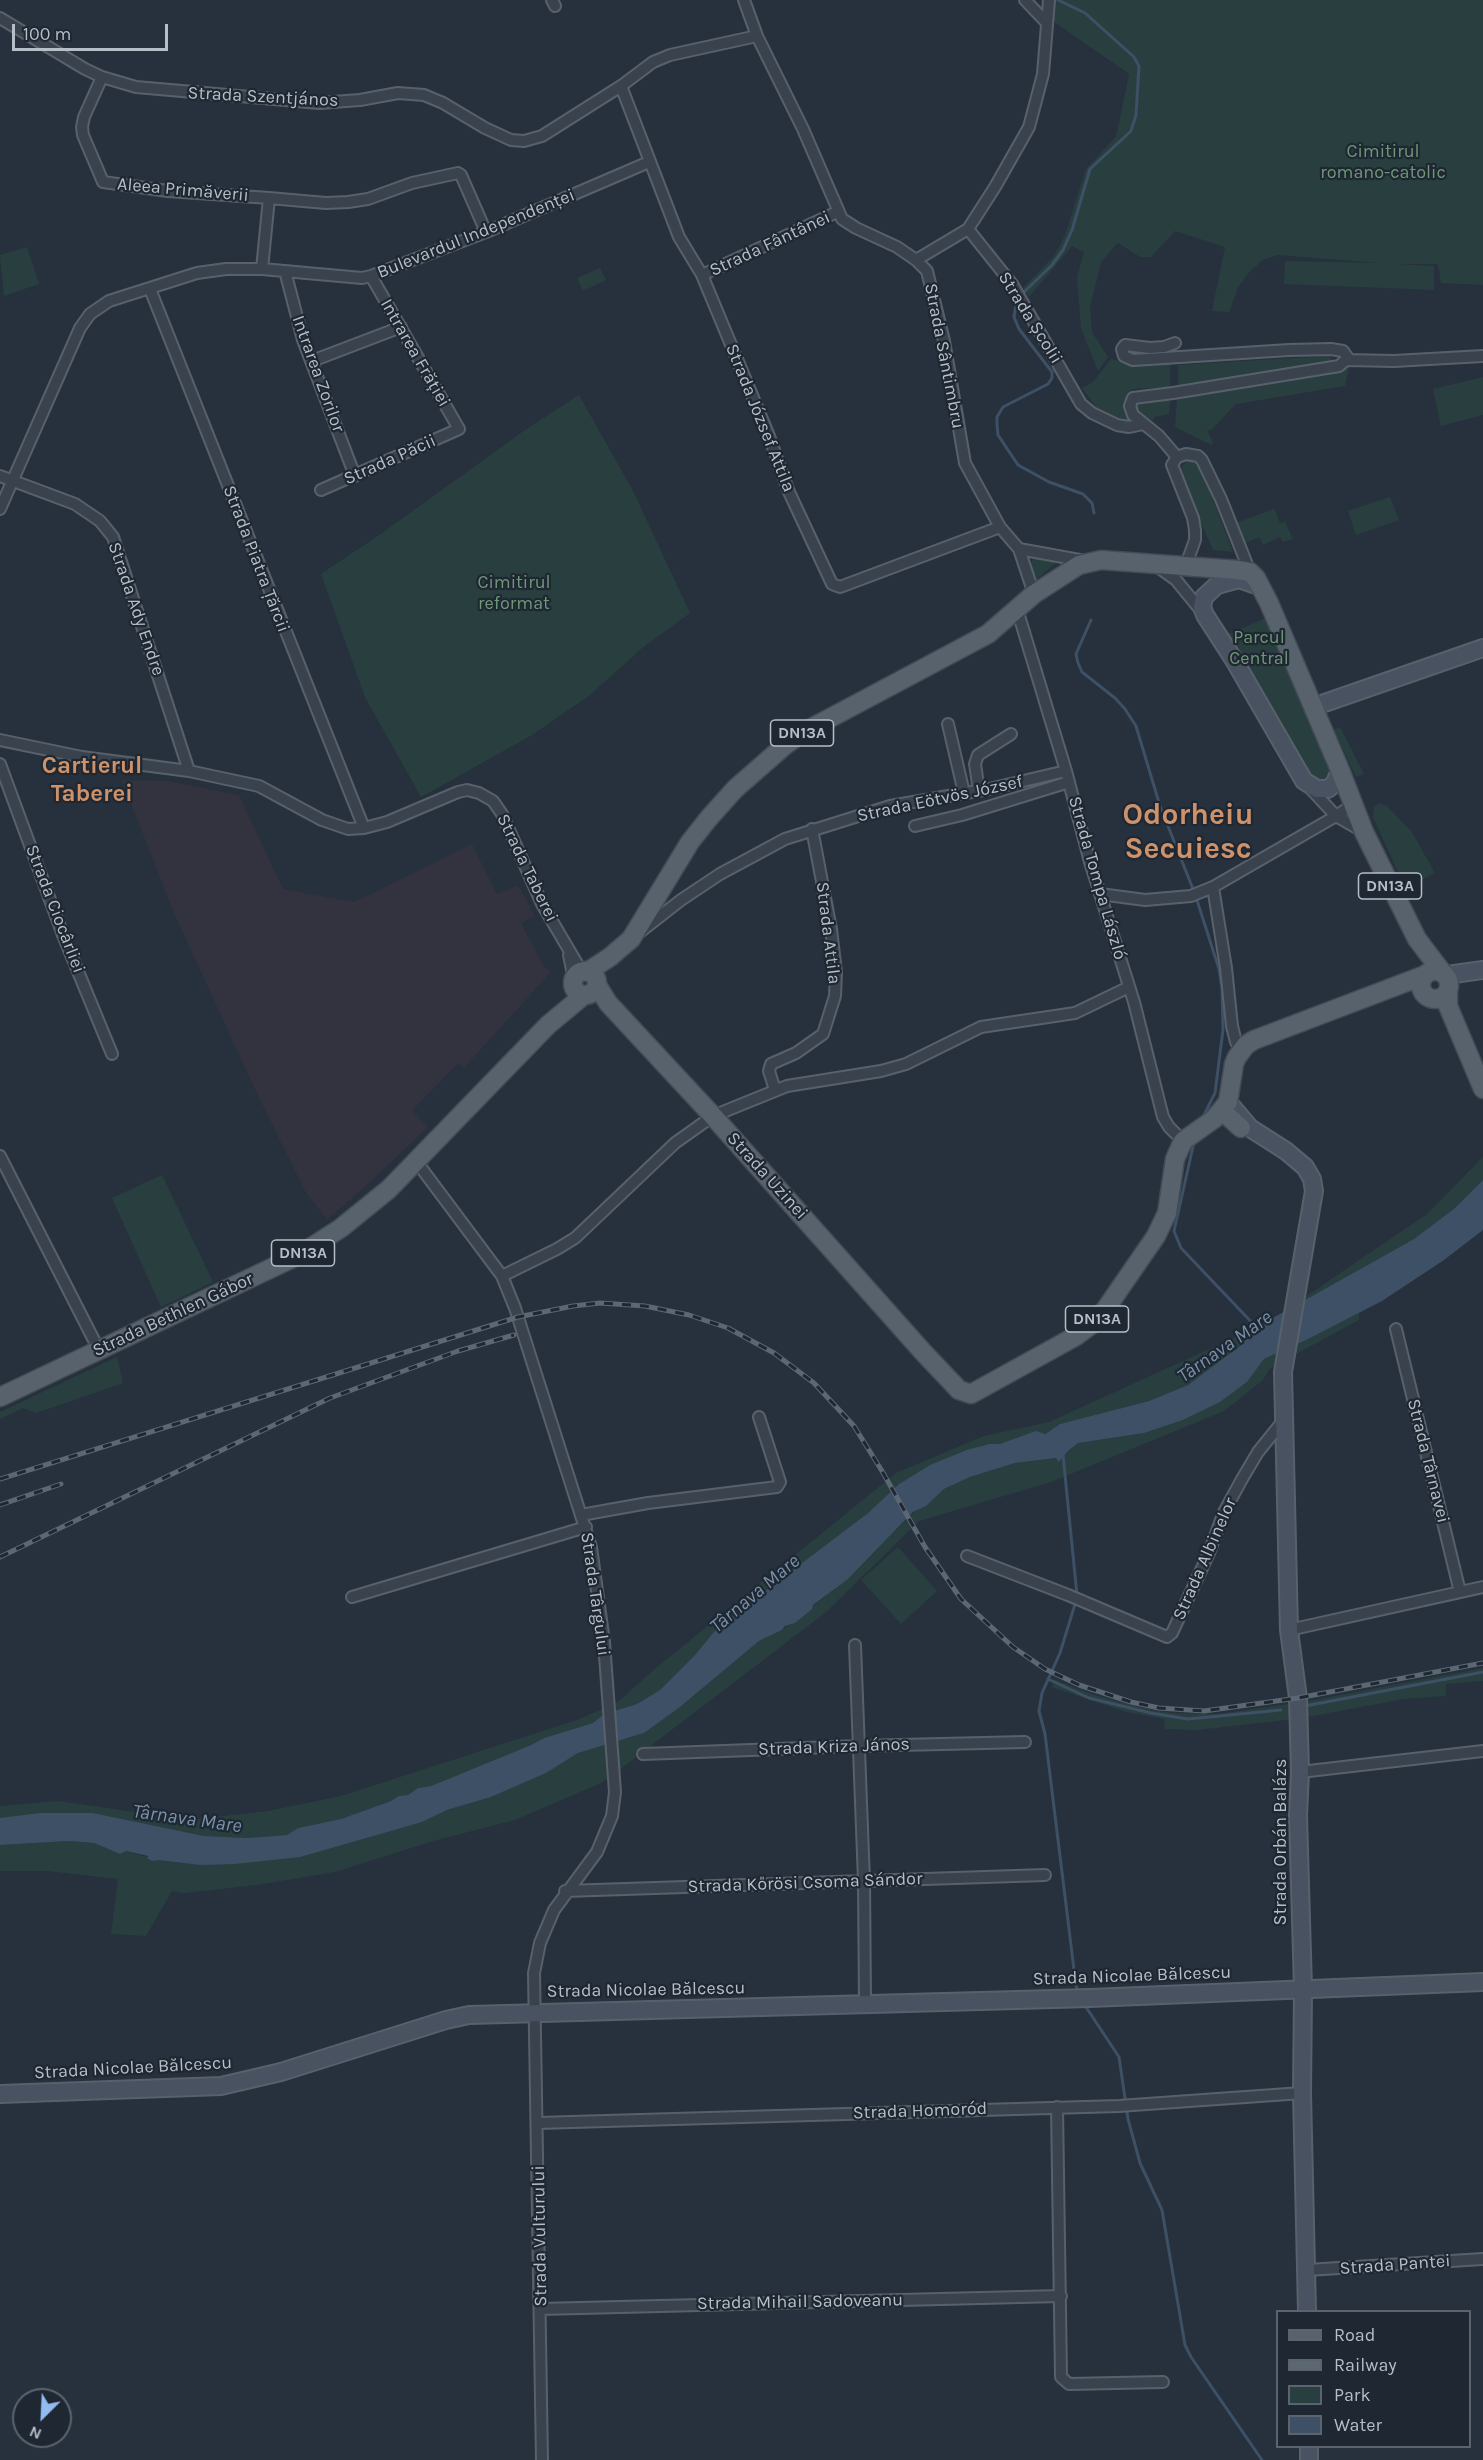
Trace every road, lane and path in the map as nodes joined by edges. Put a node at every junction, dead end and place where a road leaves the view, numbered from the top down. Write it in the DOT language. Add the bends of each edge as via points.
graph roads {
  1 [pos="744,0"];
  2 [pos="1025,0"];
  3 [pos="1048,4"];
  4 [pos="0,18"];
  5 [pos="1046,22"];
  6 [pos="757,36"];
  7 [pos="102,77"];
  8 [pos="621,86"];
  9 [pos="649,162"];
  10 [pos="269,198"];
  11 [pos="837,212"];
  12 [pos="968,229"];
  13 [pos="486,232"];
  14 [pos="916,260"];
  15 [pos="262,269"];
  16 [pos="285,271"];
  17 [pos="702,275"];
  18 [pos="371,276"];
  19 [pos="150,288"];
  20 [pos="401,327"];
  21 [pos="1175,343"];
  22 [pos="1483,356"];
  23 [pos="1347,360"];
  24 [pos="312,361"];
  25 [pos="1143,424"];
  26 [pos="459,429"];
  27 [pos="1177,457"];
  28 [pos="0,476"];
  29 [pos="355,476"];
  30 [pos="13,481"];
  31 [pos="321,490"];
  32 [pos="0,509"];
  33 [pos="1000,527"];
  34 [pos="1018,549"];
  35 [pos="1088,562"];
  36 [pos="1144,562"];
  37 [pos="1186,565"];
  38 [pos="1250,572"];
  39 [pos="1262,588"];
  40 [pos="1034,594"];
  41 [pos="1017,609"];
  42 [pos="1205,615"];
  43 [pos="1483,648"];
  44 [pos="1313,707"];
  45 [pos="948,724"];
  46 [pos="1011,734"];
  47 [pos="0,740"];
  48 [pos="0,764"];
  49 [pos="1340,770"];
  50 [pos="189,771"];
  51 [pos="1066,771"];
  52 [pos="1069,782"];
  53 [pos="1308,785"];
  54 [pos="979,791"];
  55 [pos="964,793"];
  56 [pos="1354,804"];
  57 [pos="1336,816"];
  58 [pos="915,826"];
  59 [pos="364,828"];
  60 [pos="812,829"];
  61 [pos="1364,832"];
  62 [pos="666,882"];
  63 [pos="1213,887"];
  64 [pos="1100,894"];
  65 [pos="681,900"];
  66 [pos="631,939"];
  67 [pos="1481,970"];
  68 [pos="1440,979"];
  69 [pos="585,983"];
  70 [pos="1129,987"];
  71 [pos="1427,996"];
  72 [pos="1369,997"];
  73 [pos="1462,1043"];
  74 [pos="112,1054"];
  75 [pos="1238,1057"];
  76 [pos="1483,1089"];
  77 [pos="775,1090"];
  78 [pos="1225,1107"];
  79 [pos="713,1116"];
  80 [pos="1241,1128"];
  81 [pos="1195,1133"];
  82 [pos="1261,1136"];
  83 [pos="0,1156"];
  84 [pos="417,1161"];
  85 [pos="502,1276"];
  86 [pos="1396,1329"];
  87 [pos="99,1350"];
  88 [pos="0,1397"];
  89 [pos="759,1417"];
  90 [pos="1283,1421"];
  91 [pos="581,1515"];
  92 [pos="586,1527"];
  93 [pos="967,1556"];
  94 [pos="1483,1587"];
  95 [pos="1460,1592"];
  96 [pos="352,1597"];
  97 [pos="1289,1630"];
  98 [pos="855,1645"];
  99 [pos="1025,1742"];
  100 [pos="859,1746"];
  101 [pos="1483,1751"];
  102 [pos="643,1754"];
  103 [pos="1300,1772"];
  104 [pos="1045,1875"];
  105 [pos="864,1881"];
  106 [pos="565,1891"];
  107 [pos="1483,1982"];
  108 [pos="1303,1989"];
  109 [pos="865,2003"];
  110 [pos="534,2012"];
  111 [pos="1302,2093"];
  112 [pos="0,2094"];
  113 [pos="1057,2107"];
  114 [pos="538,2123"];
  115 [pos="1483,2259"];
  116 [pos="1306,2270"];
  117 [pos="1060,2296"];
  118 [pos="540,2309"];
  119 [pos="1307,2310"];
  120 [pos="1163,2382"];
  121 [pos="542,2460"];
  1 -- 6 [label="street"];
  2 -- 5 [label="street"];
  3 -- 5 [label="street"];
  4 -- 7 [label="street, Strada Szentjános"];
  5 -- 12 [label="street" via="1043,74 1029,127"];
  6 -- 8 [label="street, Strada Szentjános" via="670,55 653,62"];
  6 -- 11 [label="street" via="803,129"];
  7 -- 8 [label="street, Strada Szentjános" via="166,91 297,102 360,100 398,93 424,95 511,140 524,141 542,135"];
  7 -- 10 [label="street, Aleea Primăverii" via="82,127 103,182"];
  8 -- 9 [label="street, Strada József Attila"];
  9 -- 13 [label="street, Bulevardul Independenței"];
  9 -- 17 [label="street, Strada József Attila" via="679,237"];
  10 -- 13 [label="street, Aleea Primăverii" via="348,202 458,173"];
  10 -- 15 [label="street, Aleea Primăverii"];
  11 -- 14 [label="street, Strada Sântimbru" via="848,224"];
  11 -- 17 [label="street, Strada Fântânei"];
  12 -- 14 [label="street"];
  12 -- 25 [label="street, Strada Școlii" via="1012,284 1081,404 1117,425"];
  13 -- 18 [label="street, Bulevardul Independenței"];
  14 -- 33 [label="street, Strada Sântimbru" via="929,276 965,463"];
  15 -- 16 [label="street, Bulevardul Independenței"];
  15 -- 19 [label="street, Bulevardul Independenței" via="197,273"];
  16 -- 18 [label="street, Bulevardul Independenței"];
  16 -- 24 [label="street, Intrarea Zorilor"];
  17 -- 33 [label="street, Strada József Attila" via="789,492 835,587"];
  18 -- 20 [label="street, Intrarea Frăției"];
  19 -- 30 [label="street, Bulevardul Independenței" via="109,301 85,319"];
  19 -- 59 [label="street, Strada Piatra Țărcii"];
  20 -- 24 [label="street"];
  20 -- 26 [label="street, Intrarea Frăției"];
  21 -- 23 [label="street" via="1150,348 1125,345 1122,349 1124,356 1133,360 1331,349 1346,353"];
  22 -- 23 [label="street"];
  23 -- 25 [label="street" via="1328,368 1136,396 1130,401 1130,410"];
  24 -- 29 [label="street, Intrarea Zorilor"];
  25 -- 27 [label="street"];
  26 -- 29 [label="street, Strada Păcii"];
  27 -- 37 [label="street" via="1172,470 1195,530"];
  27 -- 38 [label="street" via="1192,455 1202,460"];
  28 -- 30 [label="street, Strada Ady Endre"];
  29 -- 31 [label="street, Strada Păcii"];
  30 -- 32 [label="street, Bulevardul Independenței"];
  30 -- 50 [label="street, Strada Ady Endre" via="83,508 113,537"];
  33 -- 34 [label="street, Strada Sântimbru"];
  34 -- 35 [label="street"];
  34 -- 40 [label="street, Strada Sântimbru"];
  35 -- 36 [label="main road, DN13A"];
  35 -- 40 [label="main road, DN13A"];
  36 -- 37 [label="main road, DN13A"];
  36 -- 42 [label="street" via="1170,574"];
  37 -- 38 [label="main road, DN13A"];
  38 -- 39 [label="main road, DN13A"];
  39 -- 42 [label="main road" via="1239,579 1217,585 1204,597"];
  39 -- 44 [label="main road, DN13A"];
  40 -- 41 [label="main road, DN13A"];
  41 -- 51 [label="street, Strada Tompa László"];
  41 -- 62 [label="main road, DN13A" via="988,634 784,746 715,810"];
  42 -- 53 [label="main road"];
  43 -- 44 [label="main road"];
  44 -- 49 [label="main road, DN13A"];
  45 -- 55 [label="street"];
  46 -- 54 [label="street" via="978,755 975,764"];
  47 -- 50 [label="street, Strada Taberei" via="82,757"];
  48 -- 74 [label="street, Strada Ciocârliei"];
  49 -- 53 [label="main road" via="1328,789"];
  49 -- 56 [label="main road, DN13A"];
  50 -- 59 [label="street, Strada Taberei" via="259,786 331,824"];
  51 -- 52 [label="street, Strada Tompa László"];
  51 -- 54 [label="street, Strada Eötvös József"];
  52 -- 58 [label="street"];
  52 -- 64 [label="street, Strada Tompa László"];
  53 -- 57 [label="street"];
  54 -- 55 [label="street, Strada Eötvös József"];
  55 -- 60 [label="street, Strada Eötvös József" via="890,806"];
  56 -- 57 [label="street"];
  56 -- 61 [label="main road, DN13A"];
  57 -- 61 [label="street"];
  57 -- 63 [label="street"];
  59 -- 69 [label="street, Strada Taberei" via="458,792 487,796 502,814 542,904"];
  60 -- 65 [label="street, Strada Eötvös József" via="753,854"];
  60 -- 77 [label="street, Strada Attila" via="831,929 835,996 822,1035 771,1064 769,1071"];
  61 -- 68 [label="main road, DN13A" via="1417,939 1417,947"];
  62 -- 65 [label="street"];
  62 -- 66 [label="main road, DN13A"];
  63 -- 64 [label="street" via="1196,894 1145,900"];
  63 -- 75 [label="street"];
  64 -- 70 [label="street, Strada Tompa László"];
  65 -- 66 [label="street, Strada Eötvös József"];
  66 -- 69 [label="main road, DN13A"];
  67 -- 68 [label="main road" via="1458,985"];
  68 -- 71 [label="main road, DN13A" via="1421,984"];
  68 -- 72 [label="main road"];
  68 -- 73 [label="main road, DN13A"];
  69 -- 79 [label="main road, Strada Uzinei / DN13A"];
  69 -- 84 [label="main road, Strada Bethlen Gábor / DN13A"];
  70 -- 77 [label="street" via="1075,1013 970,1030 906,1064"];
  70 -- 81 [label="street, Strada Tompa László" via="1163,1117 1169,1128"];
  71 -- 72 [label="main road"];
  71 -- 73 [label="main road, DN13A"];
  72 -- 75 [label="main road" via="1254,1040"];
  73 -- 76 [label="main road, DN13A"];
  75 -- 78 [label="main road"];
  77 -- 79 [label="street"];
  78 -- 80 [label="main road"];
  78 -- 81 [label="main road, DN13A"];
  78 -- 82 [label="main road"];
  79 -- 81 [label="main road, Strada Uzinei / DN13A" via="923,1352 959,1390 972,1394 1092,1324 1156,1236 1167,1213 1175,1159"];
  79 -- 85 [label="street" via="675,1143 575,1238"];
  80 -- 81 [label="main road" via="1222,1125"];
  80 -- 82 [label="main road"];
  82 -- 90 [label="main road, Strada Orbán Balázs" via="1305,1167 1314,1191 1283,1372"];
  83 -- 87 [label="street"];
  84 -- 85 [label="street, Strada Târgului"];
  84 -- 87 [label="main road, Strada Bethlen Gábor / DN13A" via="358,1216 299,1255"];
  85 -- 91 [label="street, Strada Târgului" via="522,1326"];
  86 -- 95 [label="street, Strada Târnavei"];
  87 -- 88 [label="main road, Strada Bethlen Gábor / DN13A"];
  89 -- 91 [label="street" via="780,1482 777,1487"];
  90 -- 93 [label="street, Strada Albinelor" via="1258,1452 1233,1495 1170,1636"];
  90 -- 97 [label="main road, Strada Orbán Balázs"];
  91 -- 92 [label="street, Strada Târgului"];
  92 -- 96 [label="street"];
  92 -- 106 [label="street, Strada Târgului" via="606,1674 615,1792 608,1829 597,1852"];
  94 -- 95 [label="street"];
  95 -- 97 [label="street"];
  97 -- 103 [label="main road, Strada Orbán Balázs" via="1298,1698"];
  98 -- 100 [label="street"];
  99 -- 100 [label="street, Strada Kriza János"];
  100 -- 102 [label="street, Strada Kriza János"];
  100 -- 105 [label="street"];
  101 -- 103 [label="street"];
  103 -- 108 [label="main road, Strada Orbán Balázs"];
  104 -- 105 [label="street, Strada Kőrösi Csoma Sándor"];
  105 -- 106 [label="street, Strada Kőrösi Csoma Sándor"];
  105 -- 109 [label="street"];
  106 -- 110 [label="street, Strada Târgului" via="540,1943 534,1973"];
  107 -- 108 [label="main road, Strada Nicolae Bălcescu"];
  108 -- 109 [label="main road, Strada Nicolae Bălcescu"];
  108 -- 111 [label="main road, Strada Orbán Balázs"];
  109 -- 110 [label="main road, Strada Nicolae Bălcescu"];
  110 -- 112 [label="main road, Strada Nicolae Bălcescu" via="446,2020 281,2072 221,2086"];
  110 -- 114 [label="street, Strada Vulturului"];
  111 -- 113 [label="street, Strada Homoród"];
  111 -- 116 [label="main road, Strada Orbán Balázs"];
  113 -- 114 [label="street, Strada Homoród"];
  113 -- 117 [label="street"];
  114 -- 118 [label="street, Strada Vulturului"];
  115 -- 116 [label="street, Strada Pantei"];
  116 -- 119 [label="main road, Strada Orbán Balázs"];
  117 -- 118 [label="street, Strada Mihail Sadoveanu"];
  117 -- 120 [label="street" via="1063,2381"];
  118 -- 121 [label="street, Strada Vulturului"];
}
